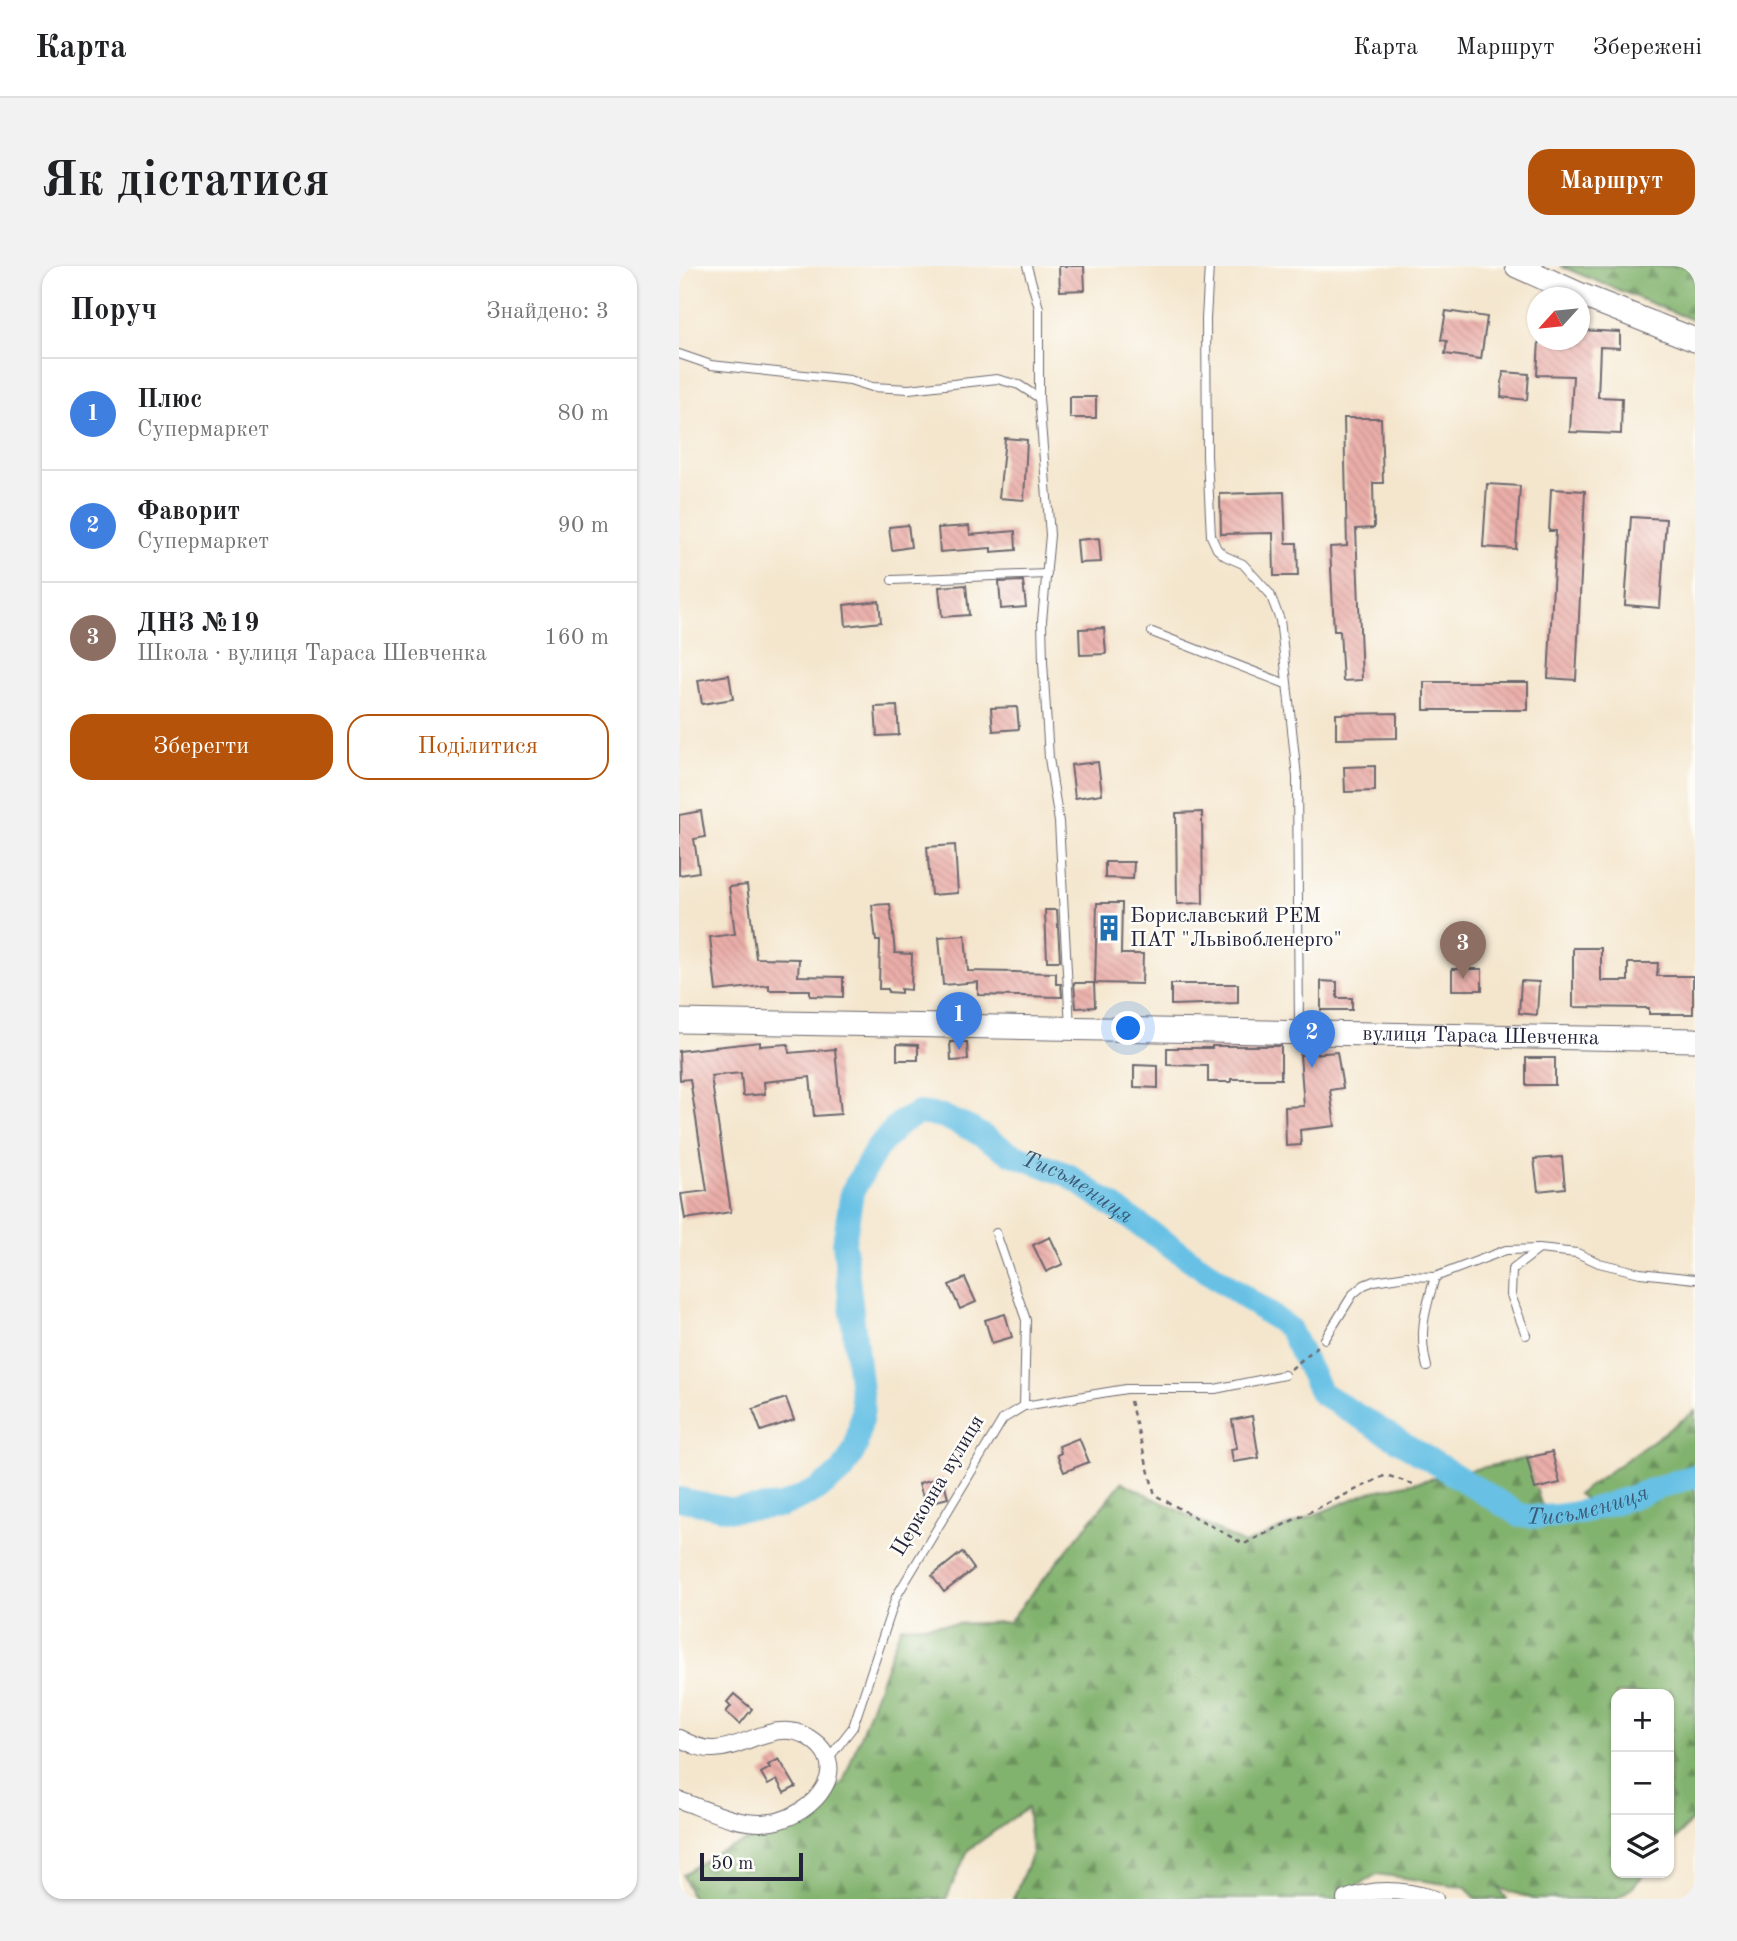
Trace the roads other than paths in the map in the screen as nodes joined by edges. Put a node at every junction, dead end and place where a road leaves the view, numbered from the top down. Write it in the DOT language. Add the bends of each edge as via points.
graph roads {
  1 [pos="1027,266"];
  2 [pos="1209,266"];
  3 [pos="1517,266"];
  4 [pos="1695,340"];
  5 [pos="679,354"];
  6 [pos="1039,398"];
  7 [pos="1047,574"];
  8 [pos="892,580"];
  9 [pos="1152,632"];
  10 [pos="1286,684"];
  11 [pos="679,1021"];
  12 [pos="1070,1027"];
  13 [pos="1299,1033"];
  14 [pos="1695,1040"];
  15 [pos="996,1233"];
  16 [pos="1539,1249"];
  17 [pos="1435,1277"];
  18 [pos="1695,1279"];
  19 [pos="1526,1335"];
  20 [pos="1325,1339"];
  21 [pos="1427,1367"];
  22 [pos="1284,1375"];
  23 [pos="1024,1406"];
  24 [pos="679,1738"];
  25 [pos="828,1759"];
  26 [pos="679,1800"];
  27 [pos="1345,1899"];
  28 [pos="1435,1899"];
  1 -- 6 [label="lane" via="1039,308"];
  2 -- 10 [label="lane" via="1211,537 1217,549 1243,564 1262,583 1276,607"];
  3 -- 4 [label="main road"];
  5 -- 6 [label="lane" via="711,365 850,380 872,387 909,389 997,379"];
  6 -- 7 [label="lane" via="1050,535"];
  7 -- 8 [label="lane"];
  7 -- 12 [label="lane" via="1042,621 1044,676 1059,822"];
  9 -- 10 [label="lane"];
  10 -- 13 [label="lane" via="1297,777"];
  11 -- 12 [label="main road, вулиця Тараса Шевченка"];
  12 -- 13 [label="main road, вулиця Тараса Шевченка"];
  13 -- 14 [label="main road, вулиця Тараса Шевченка"];
  15 -- 23 [label="lane" via="1027,1320"];
  16 -- 17 [label="lane" via="1506,1250"];
  16 -- 18 [label="lane" via="1577,1253 1640,1273"];
  16 -- 19 [label="lane" via="1512,1270 1511,1296"];
  17 -- 20 [label="lane" via="1407,1276 1364,1285 1353,1294"];
  17 -- 21 [label="lane" via="1421,1345"];
  22 -- 23 [label="lane" via="1215,1389 1126,1389"];
  23 -- 25 [label="lane, Церковна вулиця" via="1003,1419 896,1597 853,1727"];
  24 -- 25 [label="street" via="712,1750 764,1733 786,1731 804,1734 819,1744"];
  25 -- 26 [label="street, Церковна вулиця" via="831,1770 817,1800 791,1817 771,1823 744,1822"];
  27 -- 28 [label="street" via="1370,1892 1410,1891"];
}
